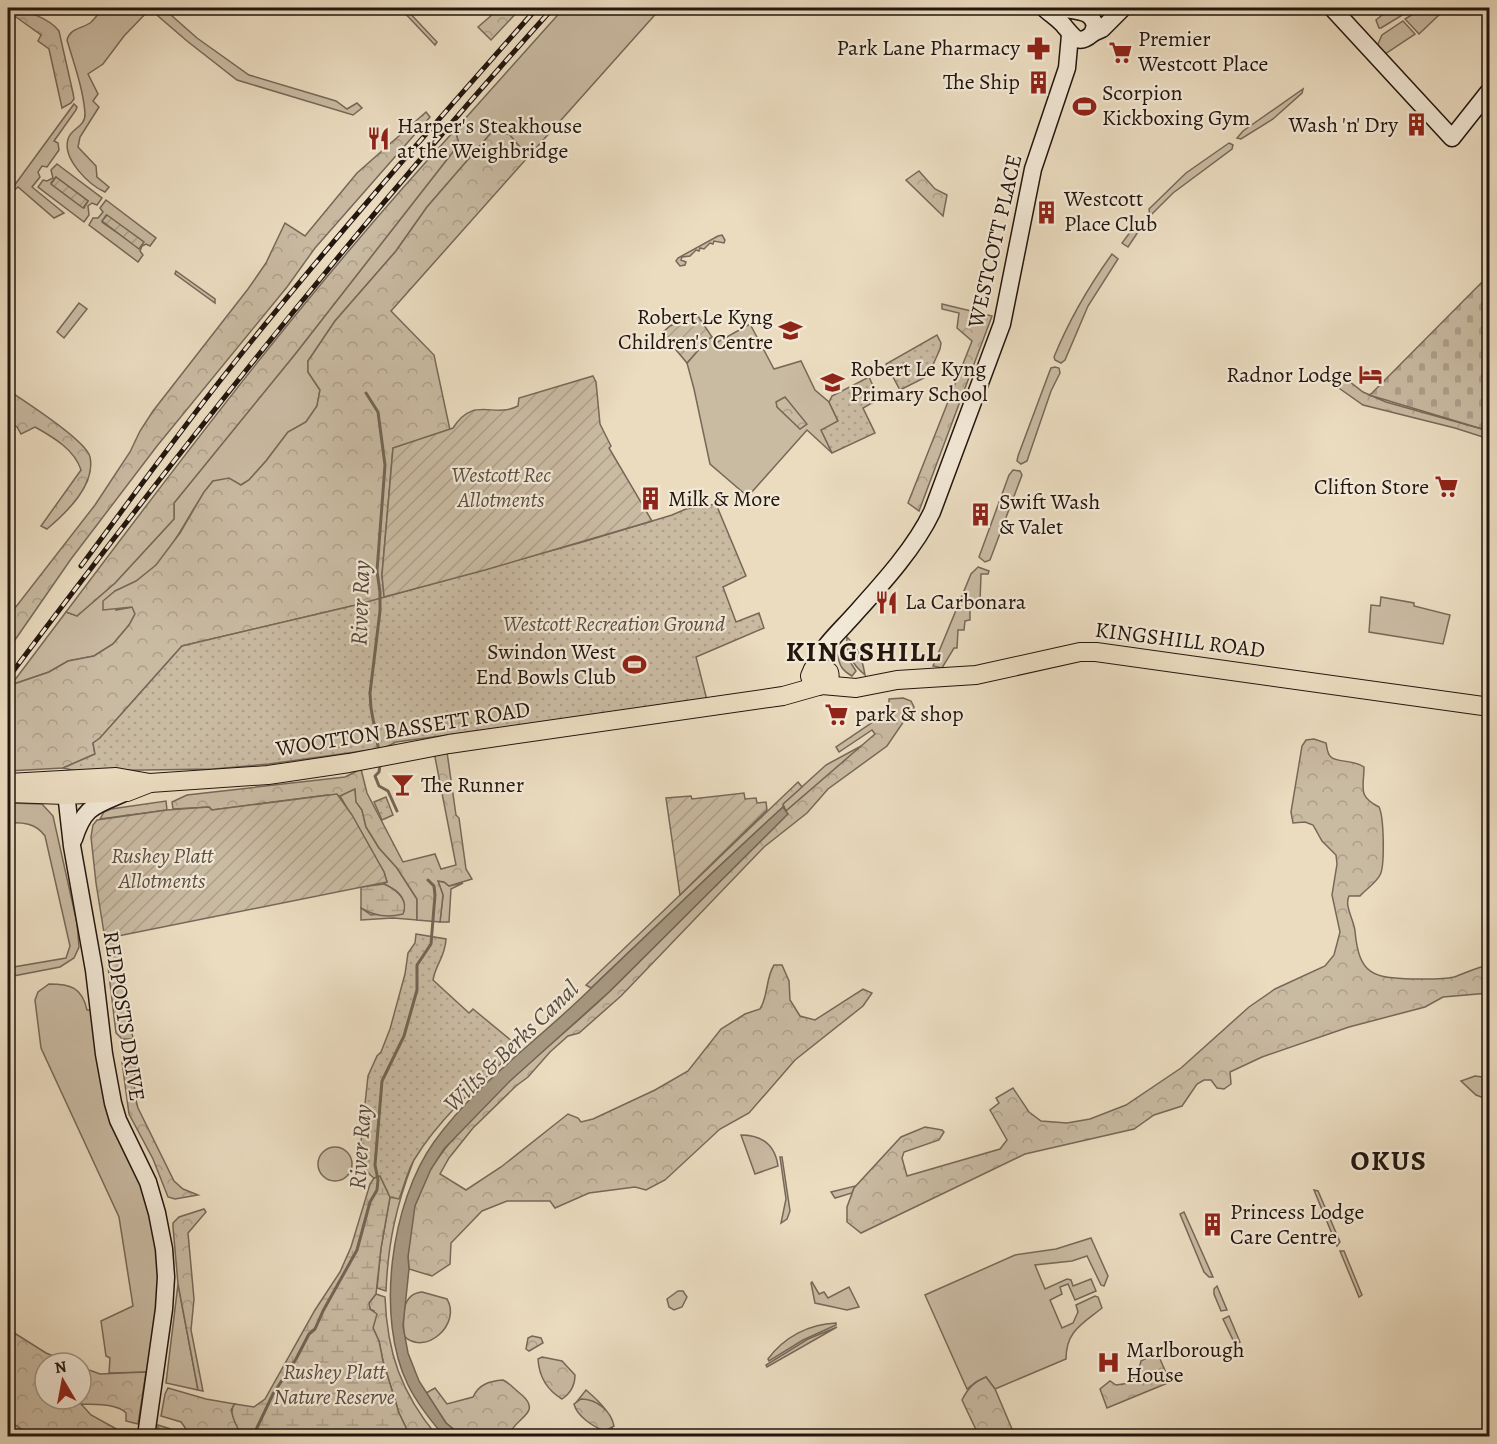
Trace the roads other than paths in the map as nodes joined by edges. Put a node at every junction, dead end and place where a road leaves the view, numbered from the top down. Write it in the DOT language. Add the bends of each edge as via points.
graph roads {
  1 [pos="1044,8"];
  2 [pos="1124,8"];
  3 [pos="1332,8"];
  4 [pos="1081,10"];
  5 [pos="1068,32"];
  6 [pos="1090,35"];
  7 [pos="1067,68"];
  8 [pos="1490,90"];
  9 [pos="821,676"];
  10 [pos="1490,707"];
  11 [pos="8,783"];
  12 [pos="150,783"];
  13 [pos="60,788"];
  14 [pos="127,792"];
  15 [pos="8,793"];
  16 [pos="72,846"];
  17 [pos="146,1437"];
  1 -- 5 [label="main road"];
  2 -- 6 [label="main road, WESTCOTT PLACE"];
  3 -- 8 [label="main road" via="1452,138"];
  4 -- 5 [label="main road" via="1068,18"];
  4 -- 6 [label="main road" via="1094,20"];
  5 -- 6 [label="main road" via="1080,40"];
  5 -- 7 [label="main road, WESTCOTT PLACE"];
  6 -- 7 [label="main road, WESTCOTT PLACE"];
  7 -- 9 [label="main road, WESTCOTT PLACE" via="1037,154 1002,324 935,503 920,533 823,649"];
  9 -- 10 [label="main road, KINGSHILL ROAD" via="850,688 976,675 1069,654 1096,652"];
  9 -- 12 [label="main road, WOOTTON BASSETT ROAD" via="770,699 246,777"];
  11 -- 13 [label="main road, WOOTTON BASSETT ROAD"];
  12 -- 13 [label="main road, WOOTTON BASSETT ROAD" via="116,777"];
  12 -- 14 [label="main road, WOOTTON BASSETT ROAD"];
  13 -- 14 [label="main road, WOOTTON BASSETT ROAD"];
  13 -- 15 [label="main road, WOOTTON BASSETT ROAD"];
  13 -- 16 [label="main road, REDPOSTS DRIVE" via="60,818"];
  14 -- 16 [label="main road" via="86,812"];
  16 -- 17 [label="main road, REDPOSTS DRIVE" via="113,1103 148,1182 164,1249 164,1309"];
}
